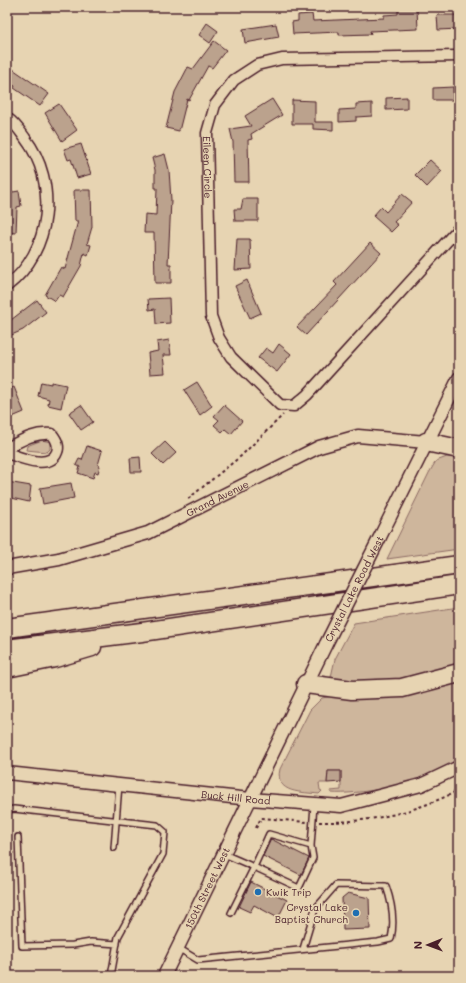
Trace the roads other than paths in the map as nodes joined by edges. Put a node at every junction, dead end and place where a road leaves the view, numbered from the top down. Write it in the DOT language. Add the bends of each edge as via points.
graph roads {
  1 [pos="459,56"];
  2 [pos="7,118"];
  3 [pos="459,228"];
  4 [pos="7,286"];
  5 [pos="459,378"];
  6 [pos="426,442"];
  7 [pos="7,448"];
  8 [pos="459,448"];
  9 [pos="7,452"];
  10 [pos="459,565"];
  11 [pos="7,568"];
  12 [pos="459,586"];
  13 [pos="7,628"];
  14 [pos="142,632"];
  15 [pos="7,650"];
  16 [pos="7,668"];
  17 [pos="459,672"];
  18 [pos="306,684"];
  19 [pos="459,767"];
  20 [pos="7,773"];
  21 [pos="119,785"];
  22 [pos="250,799"];
  23 [pos="314,804"];
  24 [pos="7,810"];
  25 [pos="115,820"];
  26 [pos="18,837"];
  27 [pos="311,846"];
  28 [pos="114,848"];
  29 [pos="223,853"];
  30 [pos="254,867"];
  31 [pos="231,913"];
  32 [pos="117,944"];
  33 [pos="177,948"];
  34 [pos="303,949"];
  35 [pos="111,976"];
  36 [pos="164,976"];
  1 -- 3 [label="street, Eileen Circle" via="282,59 257,65 234,80 215,105 207,134 211,316 219,338 231,357 280,405 291,406 307,395"];
  2 -- 4 [label="street" via="13,122 34,150 46,184 46,220 36,252"];
  5 -- 6 [label="street, Crystal Lake Road West"];
  6 -- 8 [label="highway"];
  6 -- 11 [label="street, Grand Avenue" via="358,436 319,447 148,533 59,558"];
  6 -- 18 [label="street, Crystal Lake Road West, bridge"];
  7 -- 9 [label="street" via="30,436 43,433 52,434 57,441 57,451 53,457 44,461 30,460"];
  10 -- 13 [label="highway"];
  12 -- 14 [label="highway"];
  14 -- 15 [label="highway"];
  14 -- 16 [label="highway" via="55,658"];
  17 -- 18 [label="highway" via="402,688 352,690"];
  18 -- 22 [label="street, Crystal Lake Road West"];
  19 -- 23 [label="street, Buck Hill Road" via="421,785 341,806"];
  20 -- 21 [label="street, Buck Hill Road"];
  21 -- 22 [label="street, Buck Hill Road"];
  21 -- 25 [label="lane"];
  22 -- 23 [label="street, Buck Hill Road"];
  22 -- 29 [label="street, 150th Street West"];
  23 -- 27 [label="lane"];
  24 -- 25 [label="lane"];
  25 -- 28 [label="lane"];
  25 -- 32 [label="lane" via="157,825 165,832 163,854 118,937"];
  26 -- 32 [label="lane" via="22,946 91,942"];
  27 -- 30 [label="lane" via="269,834"];
  27 -- 30 [label="lane" via="313,858 299,888"];
  29 -- 30 [label="lane"];
  29 -- 33 [label="street, 150th Street West"];
  30 -- 31 [label="lane"];
  32 -- 35 [label="lane"];
  33 -- 34 [label="lane" via="198,960"];
  33 -- 36 [label="street, 150th Street West"];
  34 -- 34 [label="lane" via="392,939 394,927 391,899 386,886 336,885 315,909"];
}
